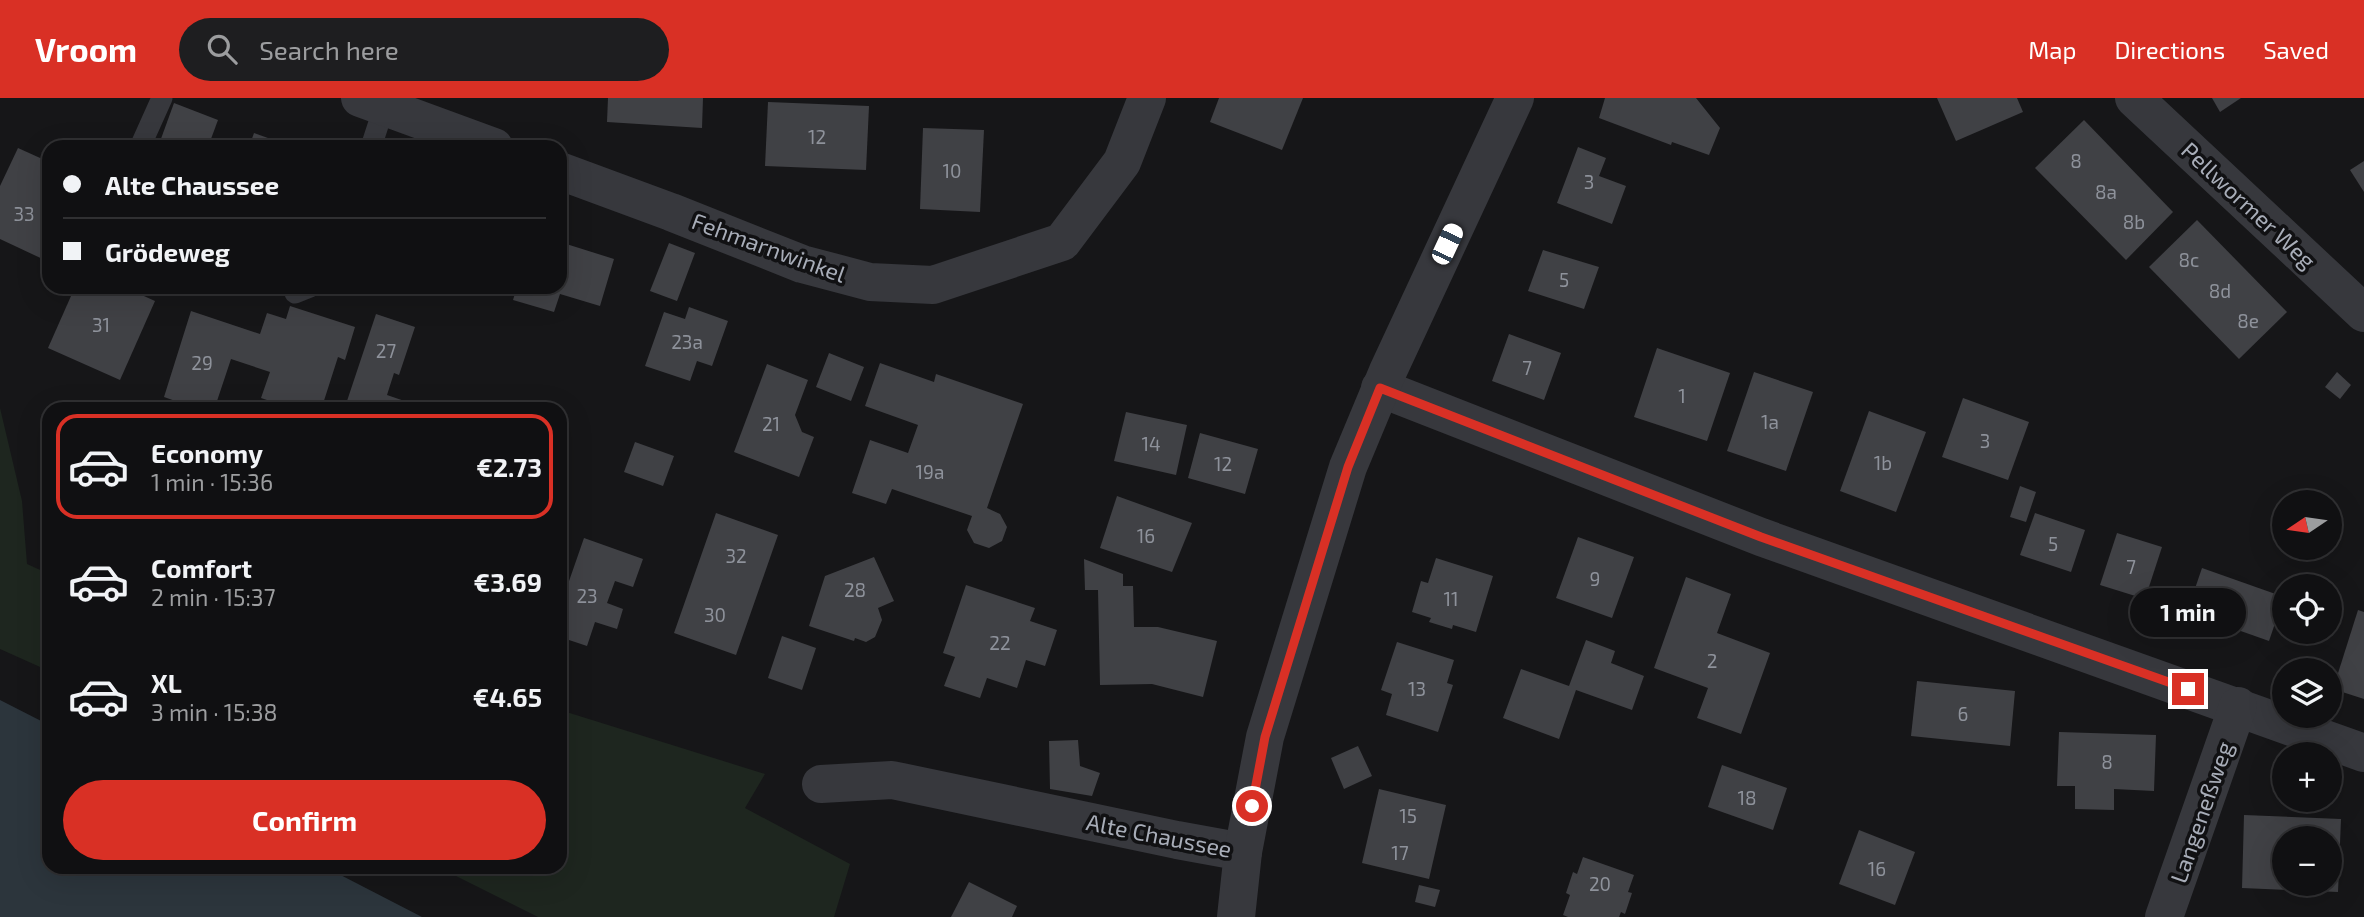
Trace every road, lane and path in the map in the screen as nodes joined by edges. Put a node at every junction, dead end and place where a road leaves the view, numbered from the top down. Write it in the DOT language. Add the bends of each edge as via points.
graph roads {
  1 [pos="162,98"];
  2 [pos="1147,98"];
  3 [pos="1515,98"];
  4 [pos="2134,98"];
  5 [pos="372,102"];
  6 [pos="143,140"];
  7 [pos="371,140"];
  8 [pos="475,140"];
  9 [pos="567,174"];
  10 [pos="2364,313"];
  11 [pos="1380,388"];
  12 [pos="2238,706"];
  13 [pos="2364,753"];
  14 [pos="821,784"];
  15 [pos="1243,852"];
  16 [pos="1236,917"];
  17 [pos="2164,917"];
  1 -- 6 [label="lane"];
  2 -- 9 [label="street, Fehmarnwinkel" via="1122,162 1062,242 933,285 870,282 803,264"];
  3 -- 11 [label="street, Alte Chaussee"];
  4 -- 10 [label="street, Pellwormer Weg"];
  5 -- 7 [label="lane"];
  5 -- 8 [label="street"];
  11 -- 12 [label="street" via="1761,537"];
  11 -- 15 [label="street, Alte Chaussee" via="1348,467 1265,737"];
  12 -- 13 [label="street"];
  12 -- 17 [label="street, Langeneßweg"];
  14 -- 15 [label="street, Alte Chaussee" via="892,780"];
  15 -- 16 [label="street"];
}
